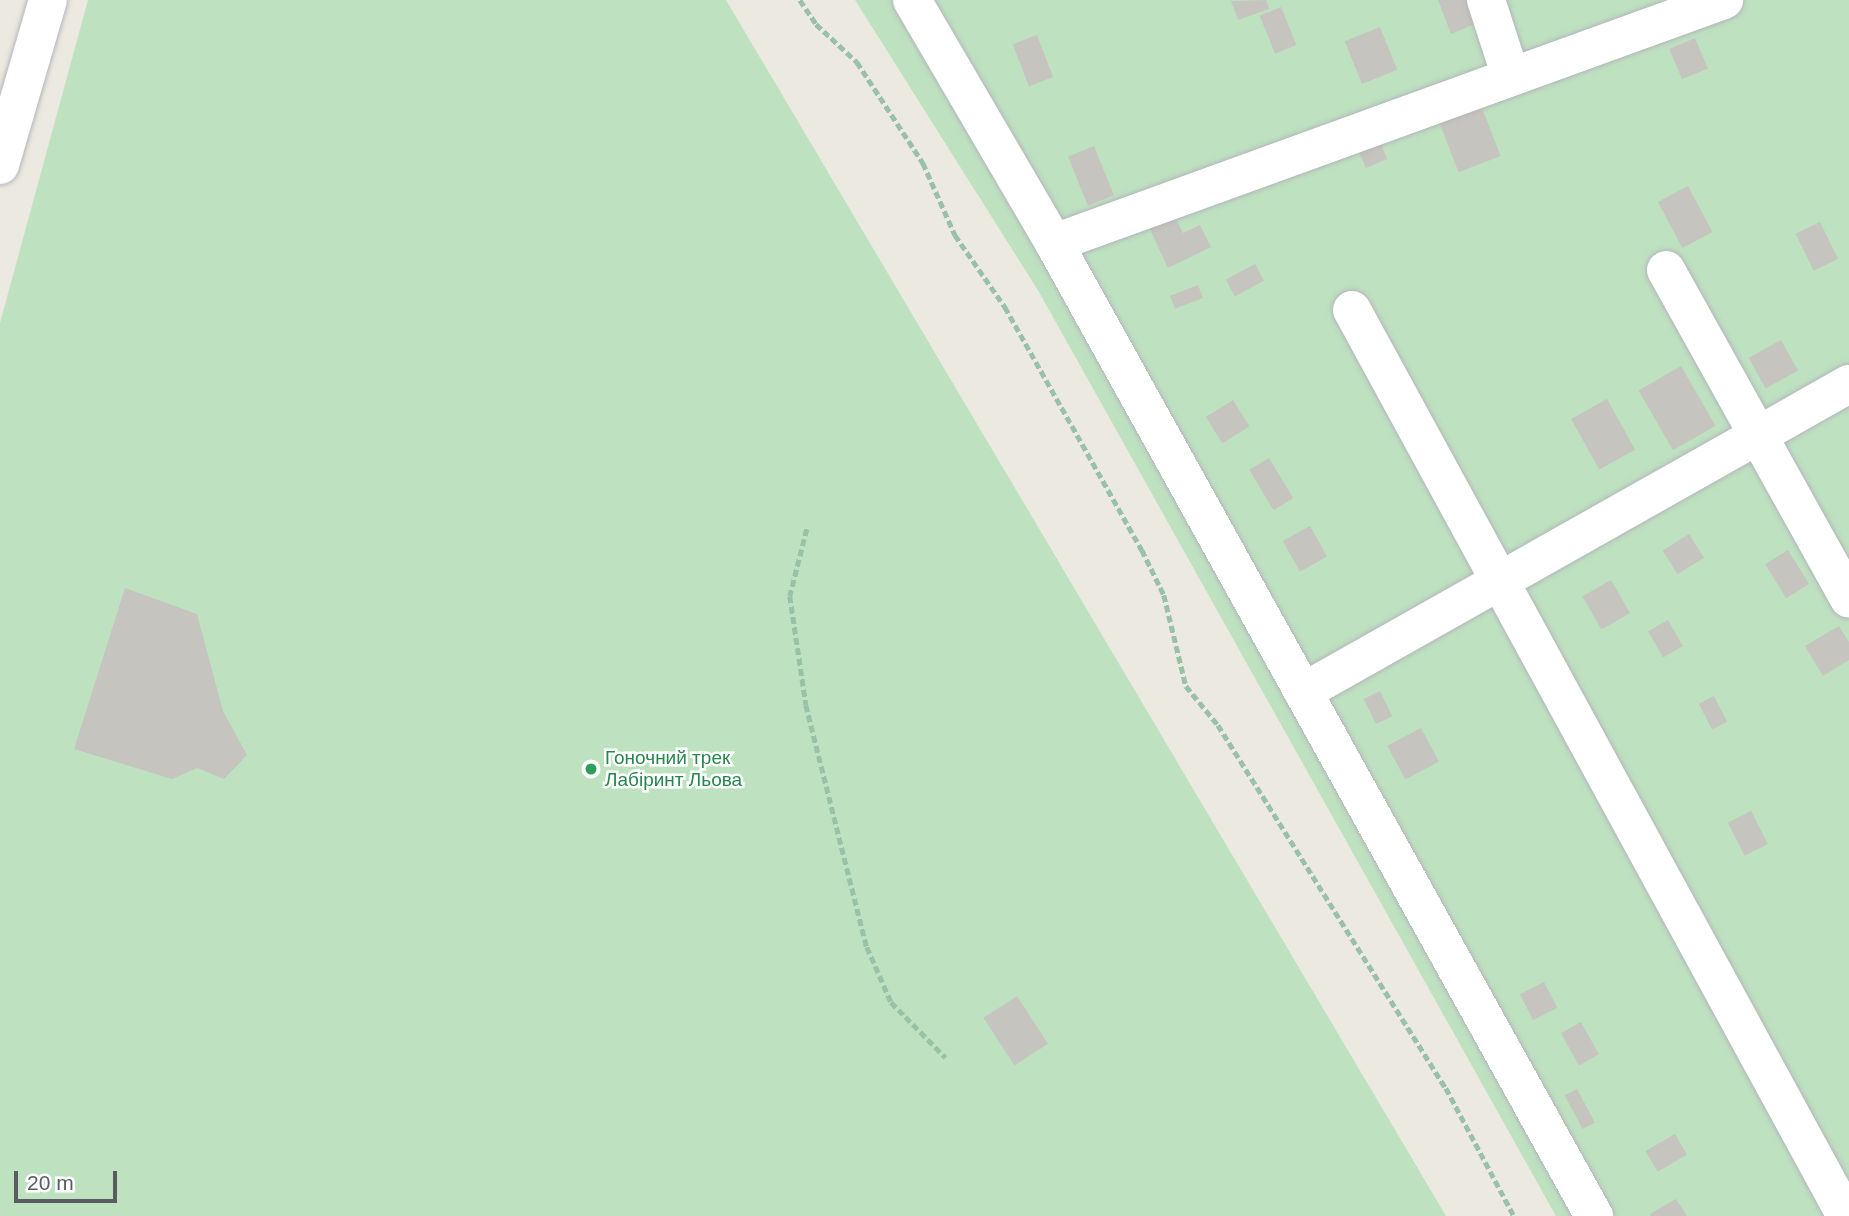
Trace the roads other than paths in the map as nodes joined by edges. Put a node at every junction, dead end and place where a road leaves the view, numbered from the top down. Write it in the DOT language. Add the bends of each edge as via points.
graph roads {
  1 [pos="47,0"];
  2 [pos="912,0"];
  3 [pos="1486,0"];
  4 [pos="1724,0"];
  5 [pos="1511,77"];
  6 [pos="0,165"];
  7 [pos="1054,243"];
  8 [pos="1666,270"];
  9 [pos="1352,310"];
  10 [pos="1849,384"];
  11 [pos="1758,435"];
  12 [pos="1500,581"];
  13 [pos="1849,599"];
  14 [pos="1303,692"];
  15 [pos="1594,1216"];
  16 [pos="1846,1216"];
  1 -- 6 [label="street"];
  2 -- 7 [label="street"];
  3 -- 5 [label="street"];
  4 -- 5 [label="street"];
  5 -- 7 [label="street"];
  7 -- 14 [label="street"];
  8 -- 11 [label="street"];
  9 -- 12 [label="street"];
  10 -- 11 [label="street"];
  11 -- 12 [label="street"];
  11 -- 13 [label="street"];
  12 -- 14 [label="street"];
  12 -- 16 [label="street"];
  14 -- 15 [label="street"];
}
